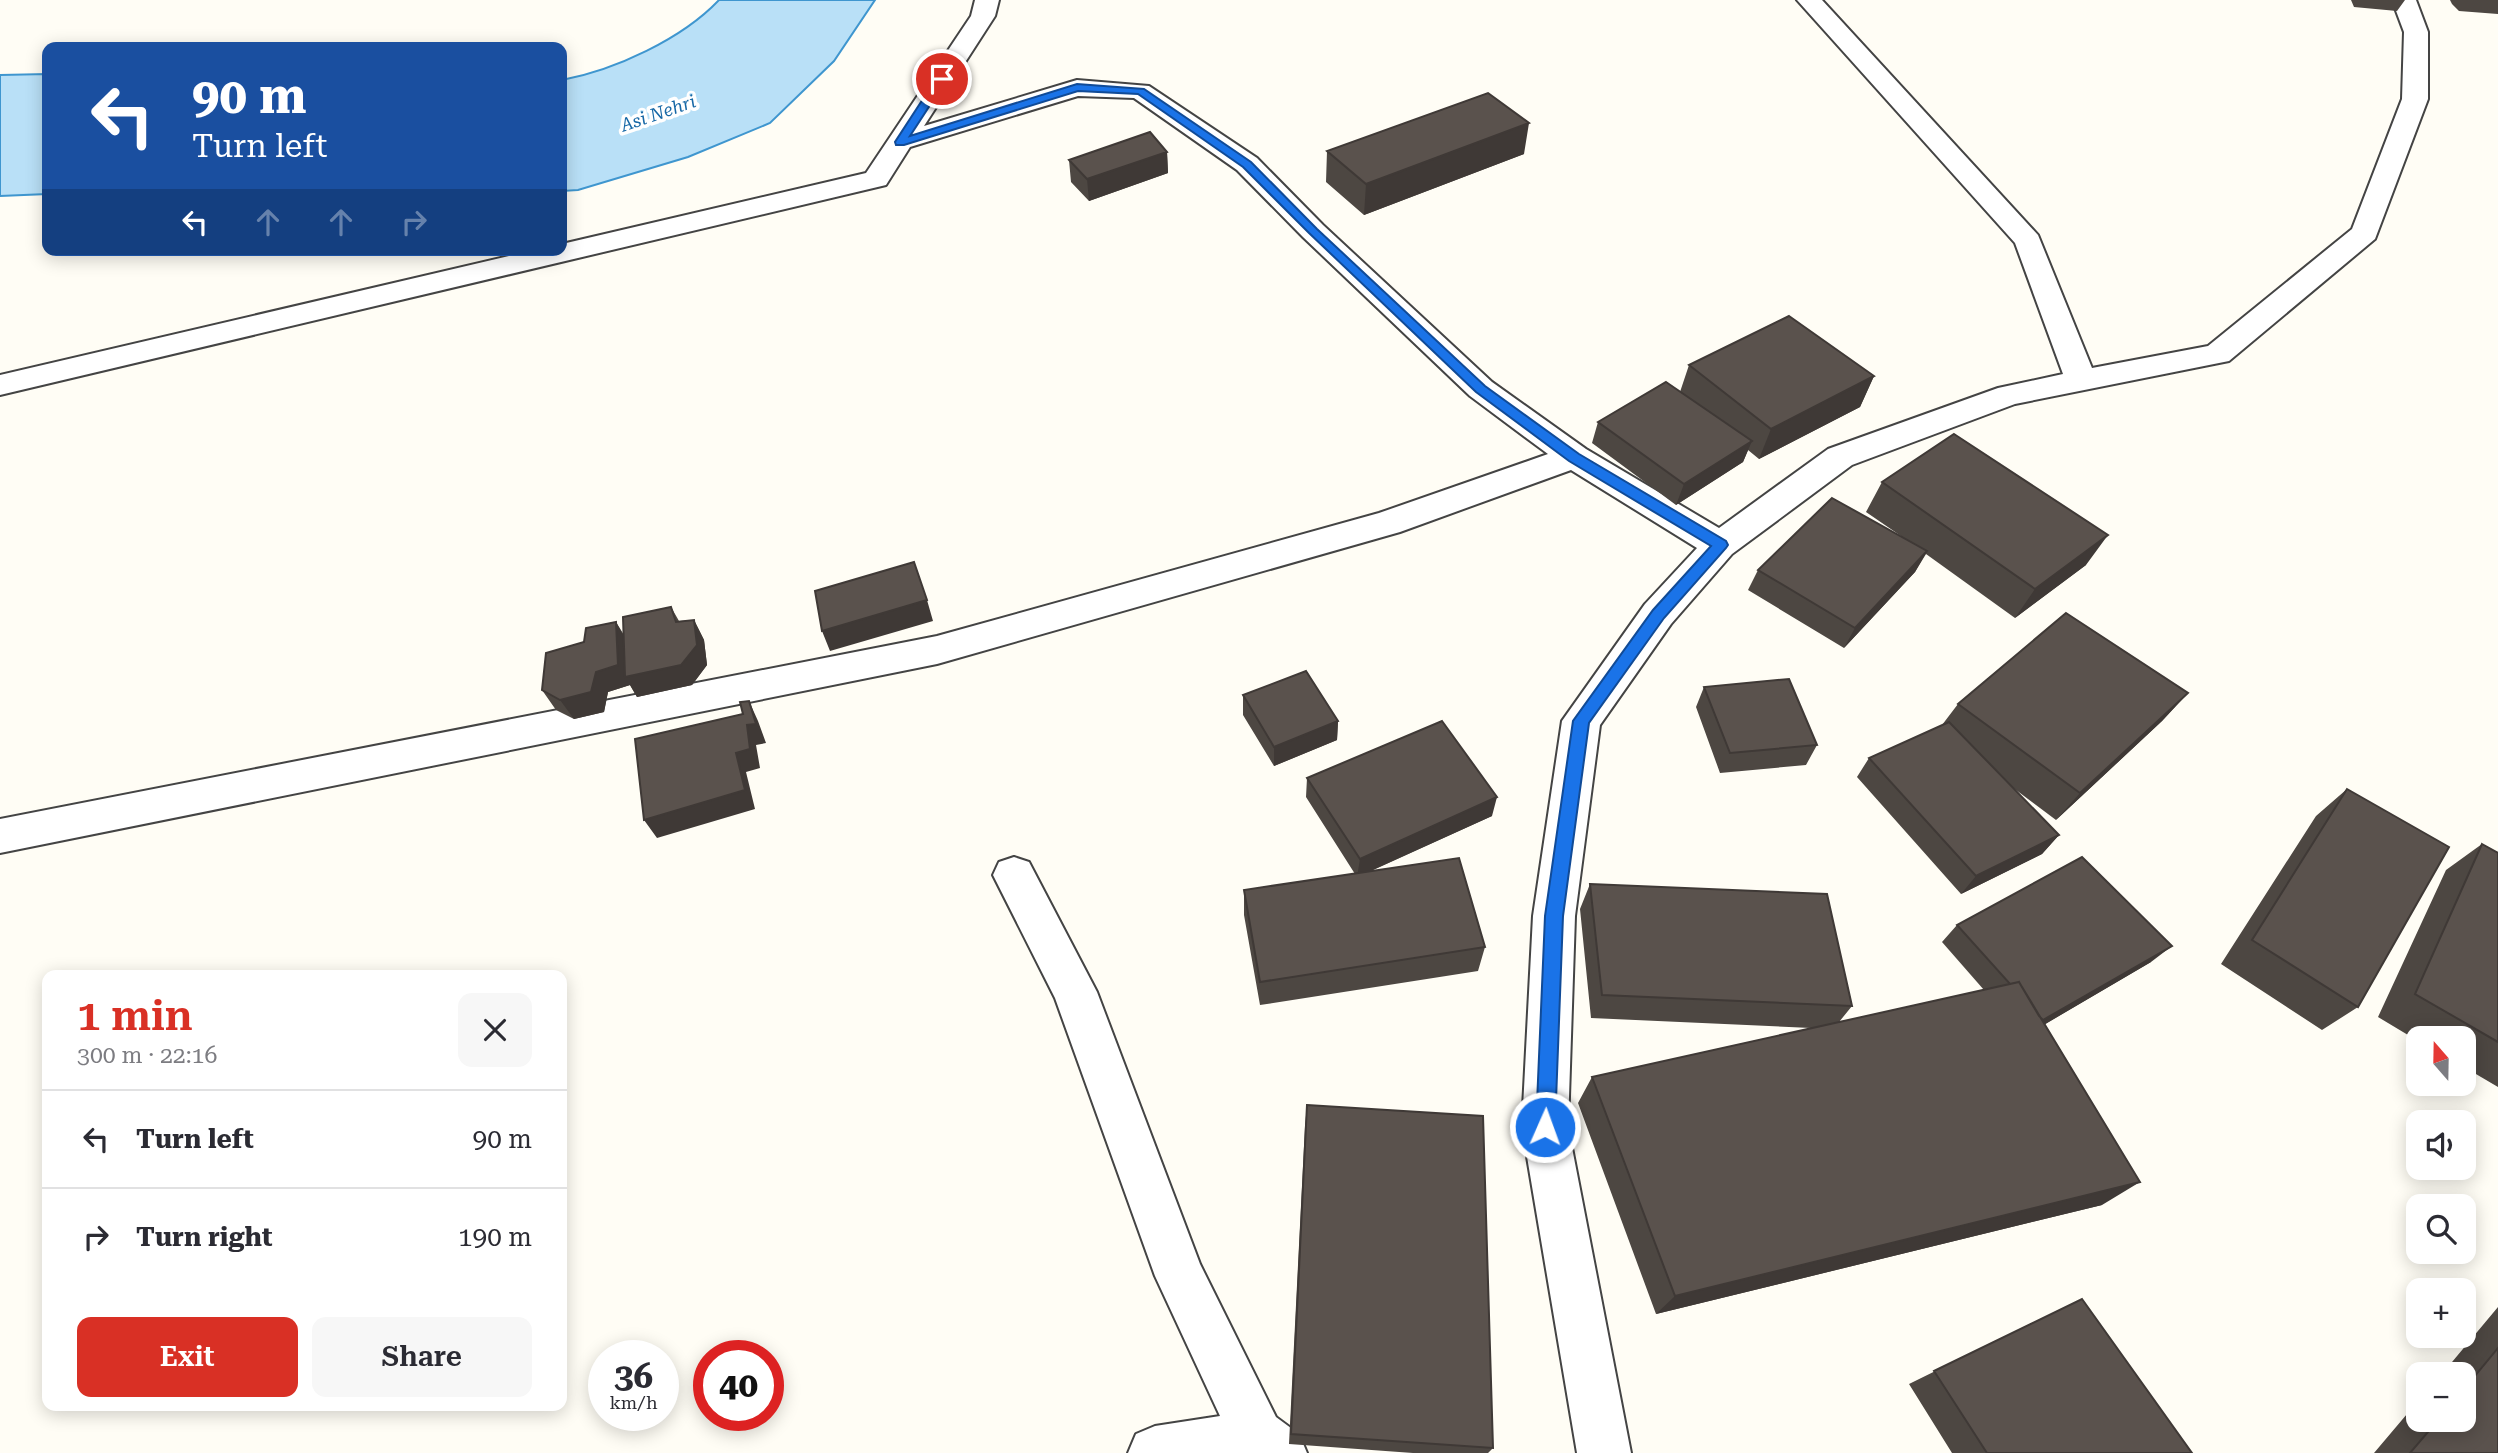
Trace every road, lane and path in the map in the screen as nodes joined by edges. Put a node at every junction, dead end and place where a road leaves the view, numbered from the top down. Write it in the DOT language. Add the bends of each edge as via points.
graph roads {
  1 [pos="987,0"];
  2 [pos="1809,0"];
  3 [pos="2404,0"];
  4 [pos="900,142"];
  5 [pos="567,252"];
  6 [pos="549,256"];
  7 [pos="2081,381"];
  8 [pos="0,385"];
  9 [pos="1574,457"];
  10 [pos="1720,545"];
  11 [pos="0,836"];
  12 [pos="1014,875"];
  13 [pos="1269,1444"];
  14 [pos="1155,1453"];
  15 [pos="1604,1453"];
  1 -- 4 [label="street" via="983,16"];
  2 -- 7 [label="street" via="2028,241"];
  3 -- 7 [label="street" via="2416,32 2415,99 2365,233 2218,354"];
  4 -- 5 [label="street" via="876,179"];
  4 -- 9 [label="street" via="1077,88 1140,91 1247,164 1481,389"];
  6 -- 8 [label="street"];
  7 -- 10 [label="street" via="2009,395 1840,457"];
  9 -- 10 [label="street"];
  9 -- 11 [label="street" via="1388,523 937,650"];
  10 -- 15 [label="street" via="1658,614 1581,721 1554,916 1545,1127"];
  12 -- 13 [label="street" via="1075,992 1180,1276"];
  13 -- 14 [label="street"];
}
